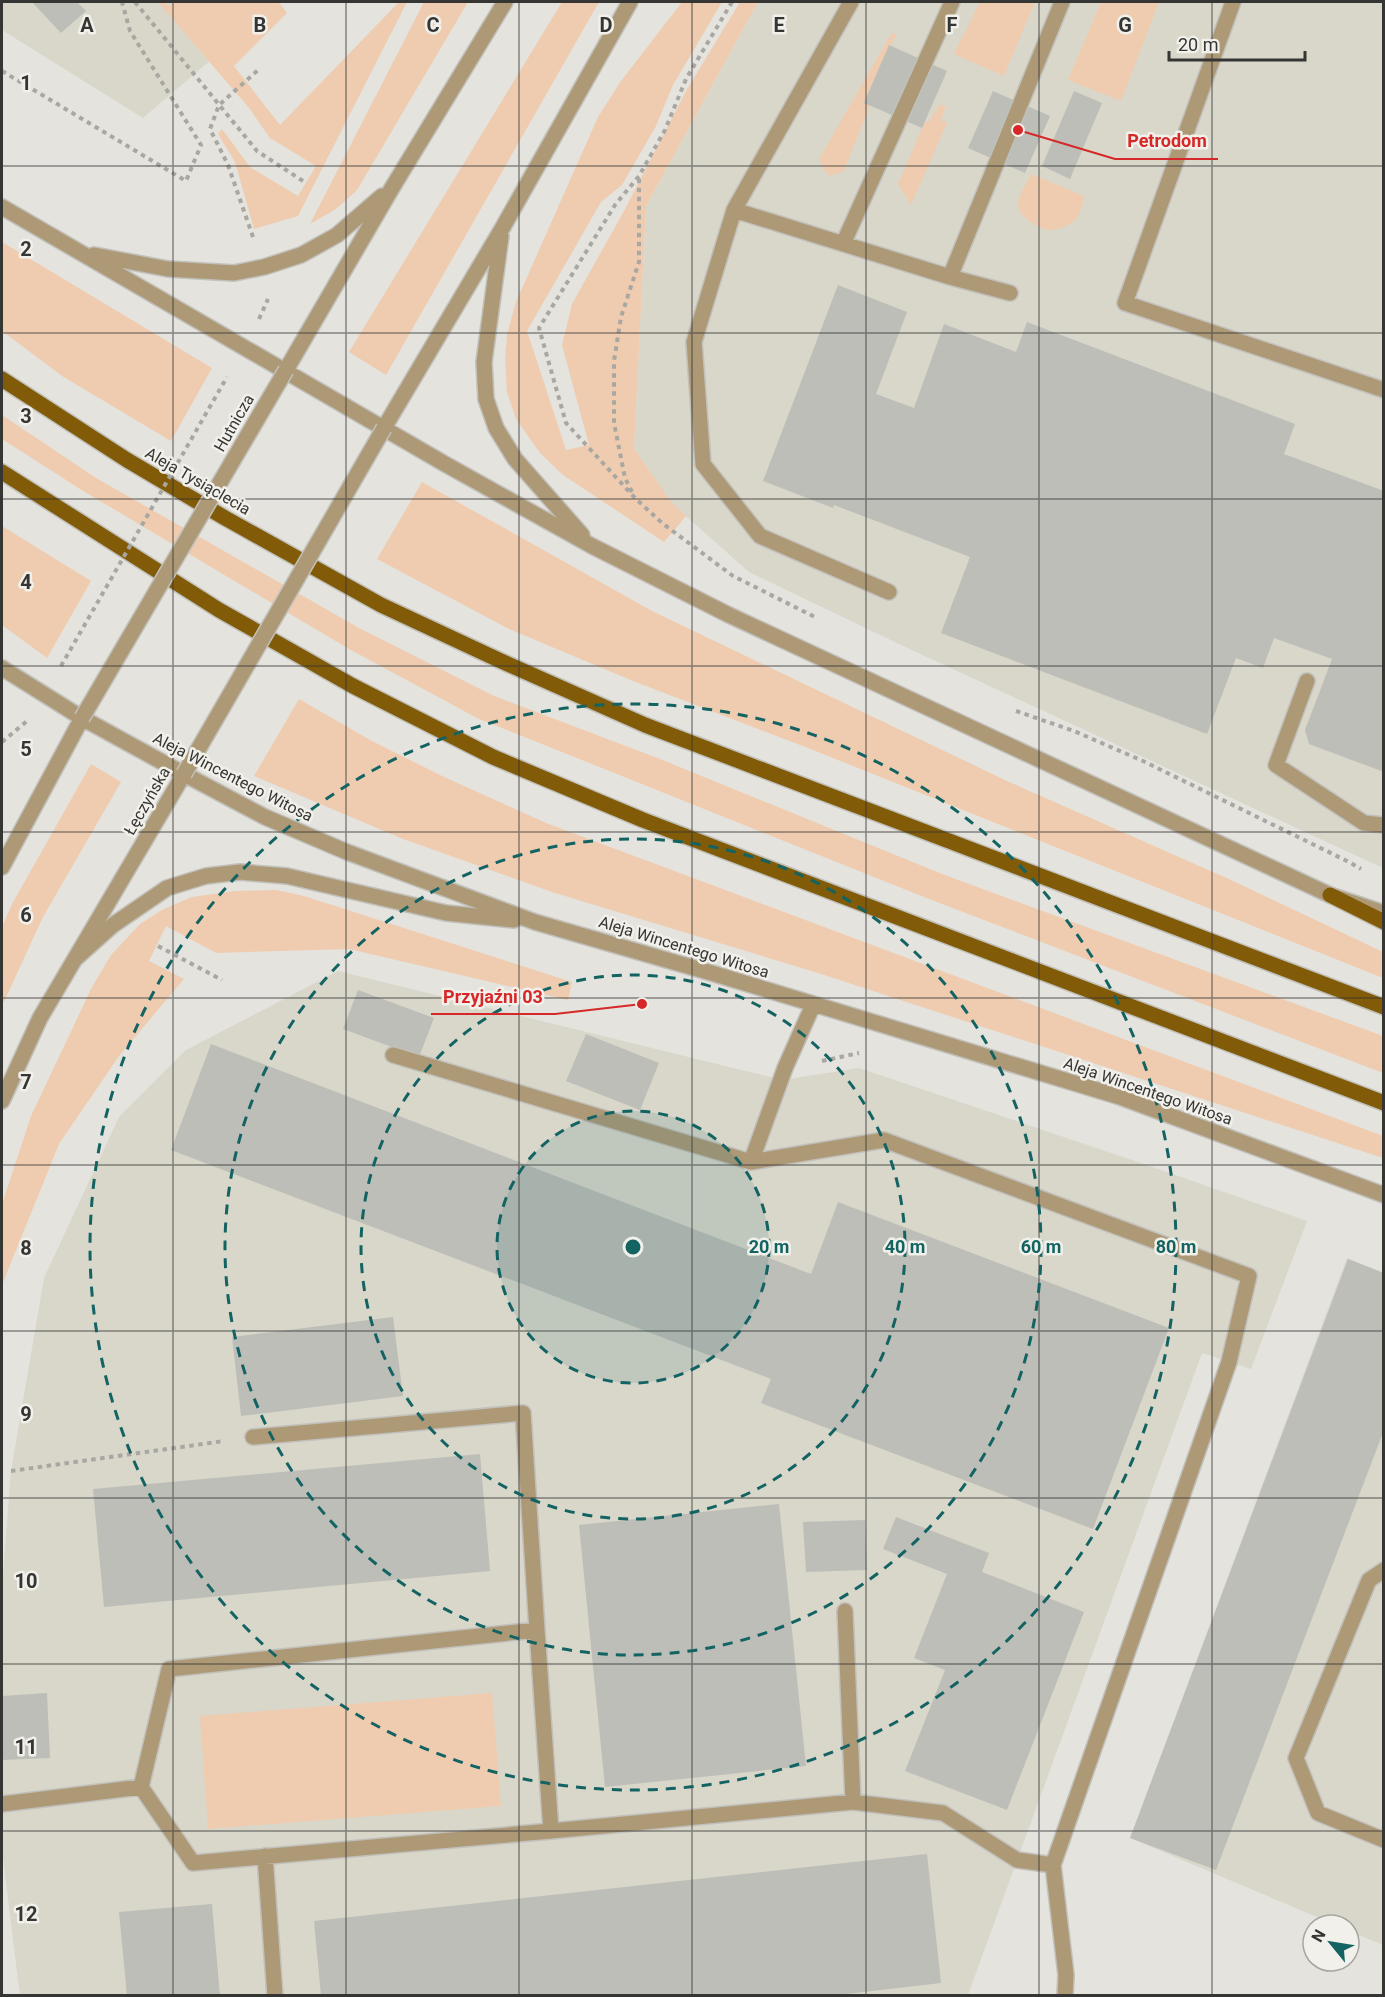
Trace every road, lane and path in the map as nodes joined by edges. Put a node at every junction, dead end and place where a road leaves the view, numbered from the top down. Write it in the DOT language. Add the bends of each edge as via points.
graph roads {
  1 [pos="122,2"];
  2 [pos="135,2"];
  3 [pos="505,2"];
  4 [pos="630,2"];
  5 [pos="732,2"];
  6 [pos="851,2"];
  7 [pos="952,2"];
  8 [pos="1062,2"];
  9 [pos="1233,2"];
  10 [pos="2,70"];
  11 [pos="258,70"];
  12 [pos="219,105"];
  13 [pos="639,176"];
  14 [pos="306,183"];
  15 [pos="392,188"];
  16 [pos="2,207"];
  17 [pos="734,210"];
  18 [pos="502,227"];
  19 [pos="255,240"];
  20 [pos="843,244"];
  21 [pos="82,252"];
  22 [pos="950,278"];
  23 [pos="272,291"];
  24 [pos="1010,293"];
  25 [pos="258,323"];
  26 [pos="286,370"];
  27 [pos="227,376"];
  28 [pos="2,379"];
  29 [pos="1383,390"];
  30 [pos="384,428"];
  31 [pos="2,472"];
  32 [pos="635,498"];
  33 [pos="592,546"];
  34 [pos="889,592"];
  35 [pos="819,619"];
  36 [pos="61,666"];
  37 [pos="2,668"];
  38 [pos="1307,681"];
  39 [pos="1006,706"];
  40 [pos="82,718"];
  41 [pos="27,721"];
  42 [pos="2,742"];
  43 [pos="184,774"];
  44 [pos="1383,825"];
  45 [pos="2,867"];
  46 [pos="1365,872"];
  47 [pos="1330,896"];
  48 [pos="1383,913"];
  49 [pos="1383,921"];
  50 [pos="535,922"];
  51 [pos="158,946"];
  52 [pos="75,959"];
  53 [pos="222,980"];
  54 [pos="813,1005"];
  55 [pos="1383,1007"];
  56 [pos="393,1055"];
  57 [pos="2,1101"];
  58 [pos="1383,1103"];
  59 [pos="751,1162"];
  60 [pos="1383,1195"];
  61 [pos="253,1437"];
  62 [pos="11,1471"];
  63 [pos="1383,1570"];
  64 [pos="845,1611"];
  65 [pos="537,1630"];
  66 [pos="141,1787"];
  67 [pos="853,1803"];
  68 [pos="2,1804"];
  69 [pos="551,1831"];
  70 [pos="1383,1840"];
  71 [pos="265,1856"];
  72 [pos="1053,1865"];
  73 [pos="275,1995"];
  74 [pos="1065,1995"];
  1 -- 10 [label="path" via="130,31 201,145 186,182"];
  2 -- 12 [label="path"];
  3 -- 15 [label="street, Hutnicza"];
  4 -- 18 [label="street"];
  5 -- 13 [label="path" via="686,79 665,130"];
  6 -- 17 [label="street"];
  7 -- 20 [label="street"];
  8 -- 22 [label="street"];
  9 -- 29 [label="street" via="1125,303"];
  11 -- 12 [label="path"];
  12 -- 14 [label="path" via="256,151"];
  12 -- 19 [label="path" via="210,129 228,165"];
  13 -- 32 [label="path" via="639,262 621,317 614,361 614,423 625,478"];
  13 -- 32 [label="path" via="615,205 540,328 566,423"];
  15 -- 21 [label="street" via="337,235 301,255 264,267 234,273 168,269"];
  15 -- 26 [label="street, Hutnicza"];
  16 -- 21 [label="street"];
  17 -- 20 [label="street"];
  17 -- 34 [label="street" via="694,342 703,464 760,536"];
  18 -- 30 [label="street"];
  18 -- 33 [label="street" via="484,362 486,399 496,428 515,459"];
  20 -- 22 [label="street"];
  21 -- 26 [label="street"];
  22 -- 24 [label="street"];
  23 -- 25 [label="path"];
  26 -- 30 [label="street"];
  26 -- 40 [label="street, Hutnicza, bridge"];
  27 -- 36 [label="path, bridge"];
  28 -- 55 [label="main road, Aleja Tysiąclecia" via="225,518 381,605 501,661 645,724"];
  30 -- 33 [label="street"];
  30 -- 43 [label="street, Łęczyńska, bridge"];
  31 -- 58 [label="main road" via="219,610 353,686 493,757 643,820"];
  32 -- 35 [label="path" via="733,576"];
  33 -- 47 [label="street" via="739,620"];
  37 -- 40 [label="street, Aleja Wincentego Witosa"];
  38 -- 44 [label="street" via="1276,765 1364,823"];
  39 -- 46 [label="path" via="1143,761"];
  40 -- 43 [label="street, Aleja Wincentego Witosa"];
  40 -- 45 [label="street, Hutnicza"];
  41 -- 42 [label="path"];
  43 -- 50 [label="street, Aleja Wincentego Witosa" via="265,817 347,852"];
  43 -- 52 [label="street, Łęczyńska"];
  47 -- 48 [label="street"];
  47 -- 49 [label="main road"];
  50 -- 52 [label="street" via="446,913 286,876 240,872 206,876 167,888 113,925"];
  50 -- 54 [label="street, Aleja Wincentego Witosa"];
  51 -- 53 [label="path"];
  52 -- 57 [label="street, Łęczyńska" via="40,1018"];
  54 -- 59 [label="street"];
  54 -- 60 [label="street, Aleja Wincentego Witosa" via="1120,1097"];
  56 -- 59 [label="street"];
  59 -- 72 [label="street" via="884,1140 1250,1276 1229,1362"];
  61 -- 62 [label="path"];
  61 -- 65 [label="street" via="523,1413"];
  63 -- 70 [label="street" via="1369,1580 1296,1758 1318,1813"];
  64 -- 67 [label="street"];
  65 -- 66 [label="street" via="169,1669"];
  65 -- 69 [label="street"];
  66 -- 68 [label="street"];
  66 -- 71 [label="street" via="193,1863"];
  67 -- 69 [label="street"];
  67 -- 72 [label="street" via="943,1813 1017,1860"];
  69 -- 71 [label="street"];
  71 -- 73 [label="street"];
  72 -- 74 [label="street"];
}
